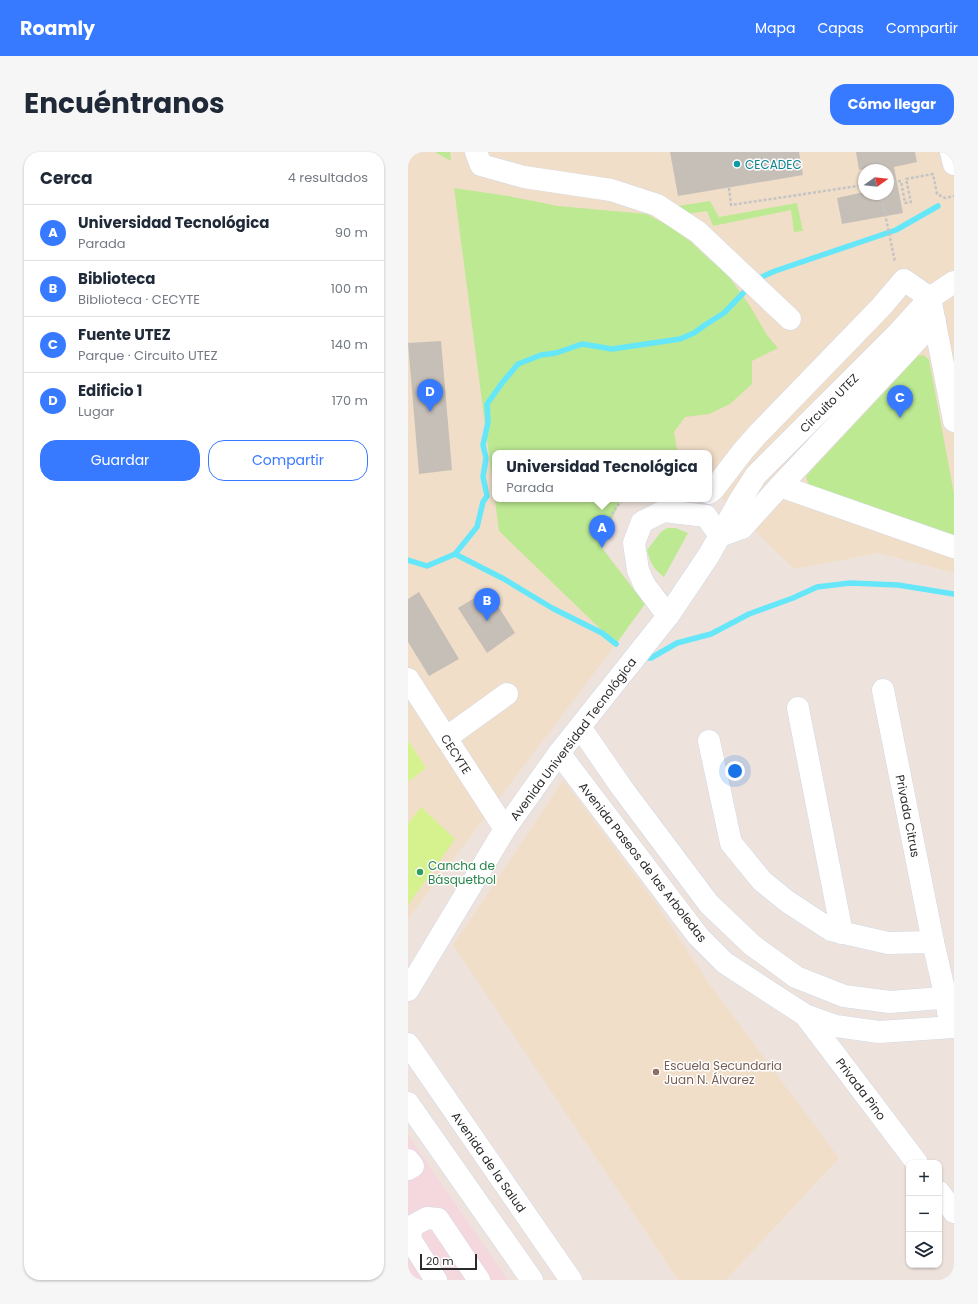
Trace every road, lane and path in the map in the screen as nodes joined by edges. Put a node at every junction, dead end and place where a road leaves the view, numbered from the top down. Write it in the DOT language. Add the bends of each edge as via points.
graph roads {
  1 [pos="476,152"];
  2 [pos="951,152"];
  3 [pos="954,164"];
  4 [pos="894,182"];
  5 [pos="858,186"];
  6 [pos="729,188"];
  7 [pos="954,196"];
  8 [pos="882,200"];
  9 [pos="896,266"];
  10 [pos="954,282"];
  11 [pos="930,298"];
  12 [pos="790,319"];
  13 [pos="935,322"];
  14 [pos="949,367"];
  15 [pos="954,421"];
  16 [pos="780,486"];
  17 [pos="712,491"];
  18 [pos="620,502"];
  19 [pos="696,502"];
  20 [pos="682,512"];
  21 [pos="605,533"];
  22 [pos="720,536"];
  23 [pos="954,547"];
  24 [pos="668,616"];
  25 [pos="408,679"];
  26 [pos="883,690"];
  27 [pos="507,694"];
  28 [pos="798,708"];
  29 [pos="580,727"];
  30 [pos="446,738"];
  31 [pos="709,741"];
  32 [pos="559,754"];
  33 [pos="505,829"];
  34 [pos="842,933"];
  35 [pos="933,942"];
  36 [pos="408,990"];
  37 [pos="950,998"];
  38 [pos="805,1015"];
  39 [pos="952,1028"];
  40 [pos="408,1044"];
  41 [pos="408,1103"];
  42 [pos="408,1160"];
  43 [pos="915,1160"];
  44 [pos="408,1169"];
  45 [pos="942,1196"];
  46 [pos="954,1212"];
  47 [pos="436,1280"];
  48 [pos="479,1280"];
  49 [pos="532,1280"];
  50 [pos="571,1280"];
  1 -- 12 [label="street" via="481,165 524,177 611,190 657,205 698,232"];
  2 -- 3 [label="street"];
  4 -- 7 [label="path" via="901,181 906,203 911,202 906,179 932,174 937,194 945,198"];
  5 -- 6 [label="path" via="731,205"];
  8 -- 9 [label="path"];
  10 -- 11 [label="street, Circuito UTEZ"];
  11 -- 13 [label="street"];
  11 -- 17 [label="street" via="904,280 757,435"];
  11 -- 22 [label="street, Circuito UTEZ" via="756,476"];
  13 -- 14 [label="street"];
  13 -- 16 [label="street"];
  14 -- 15 [label="street"];
  16 -- 22 [label="street" via="742,528"];
  16 -- 23 [label="street"];
  18 -- 21 [label="path" via="614,510"];
  19 -- 20 [label="street"];
  20 -- 22 [label="street" via="706,516"];
  20 -- 24 [label="street" via="664,510 642,522 634,543 638,570 644,584"];
  22 -- 24 [label="street, Avenida Universidad Tecnológica"];
  24 -- 29 [label="street, Avenida Universidad Tecnológica"];
  25 -- 30 [label="street, CECYTE"];
  26 -- 35 [label="street, Privada Citrus"];
  27 -- 30 [label="street"];
  28 -- 34 [label="street"];
  29 -- 32 [label="street, Avenida Universidad Tecnológica"];
  29 -- 37 [label="street" via="709,904 752,945 796,977 844,996 890,1002"];
  30 -- 33 [label="street, CECYTE"];
  31 -- 34 [label="street" via="731,843 762,881 788,902 831,930"];
  32 -- 33 [label="street, Avenida Universidad Tecnológica"];
  32 -- 38 [label="street, Avenida Paseos de las Arboledas" via="698,936 725,963"];
  33 -- 36 [label="street, Avenida Universidad Tecnológica"];
  34 -- 35 [label="street" via="888,943"];
  35 -- 37 [label="street, Privada Citrus"];
  37 -- 39 [label="street, Privada Citrus"];
  38 -- 39 [label="street, Avenida Paseos de las Arboledas" via="836,1026 879,1032"];
  38 -- 43 [label="street, Privada Pino"];
  40 -- 50 [label="street, Avenida de la Salud"];
  41 -- 49 [label="street"];
  42 -- 44 [label="street" via="413,1166"];
  45 -- 46 [label="street"];
  47 -- 48 [label="street" via="410,1239 412,1226 426,1218 438,1219"];
}
